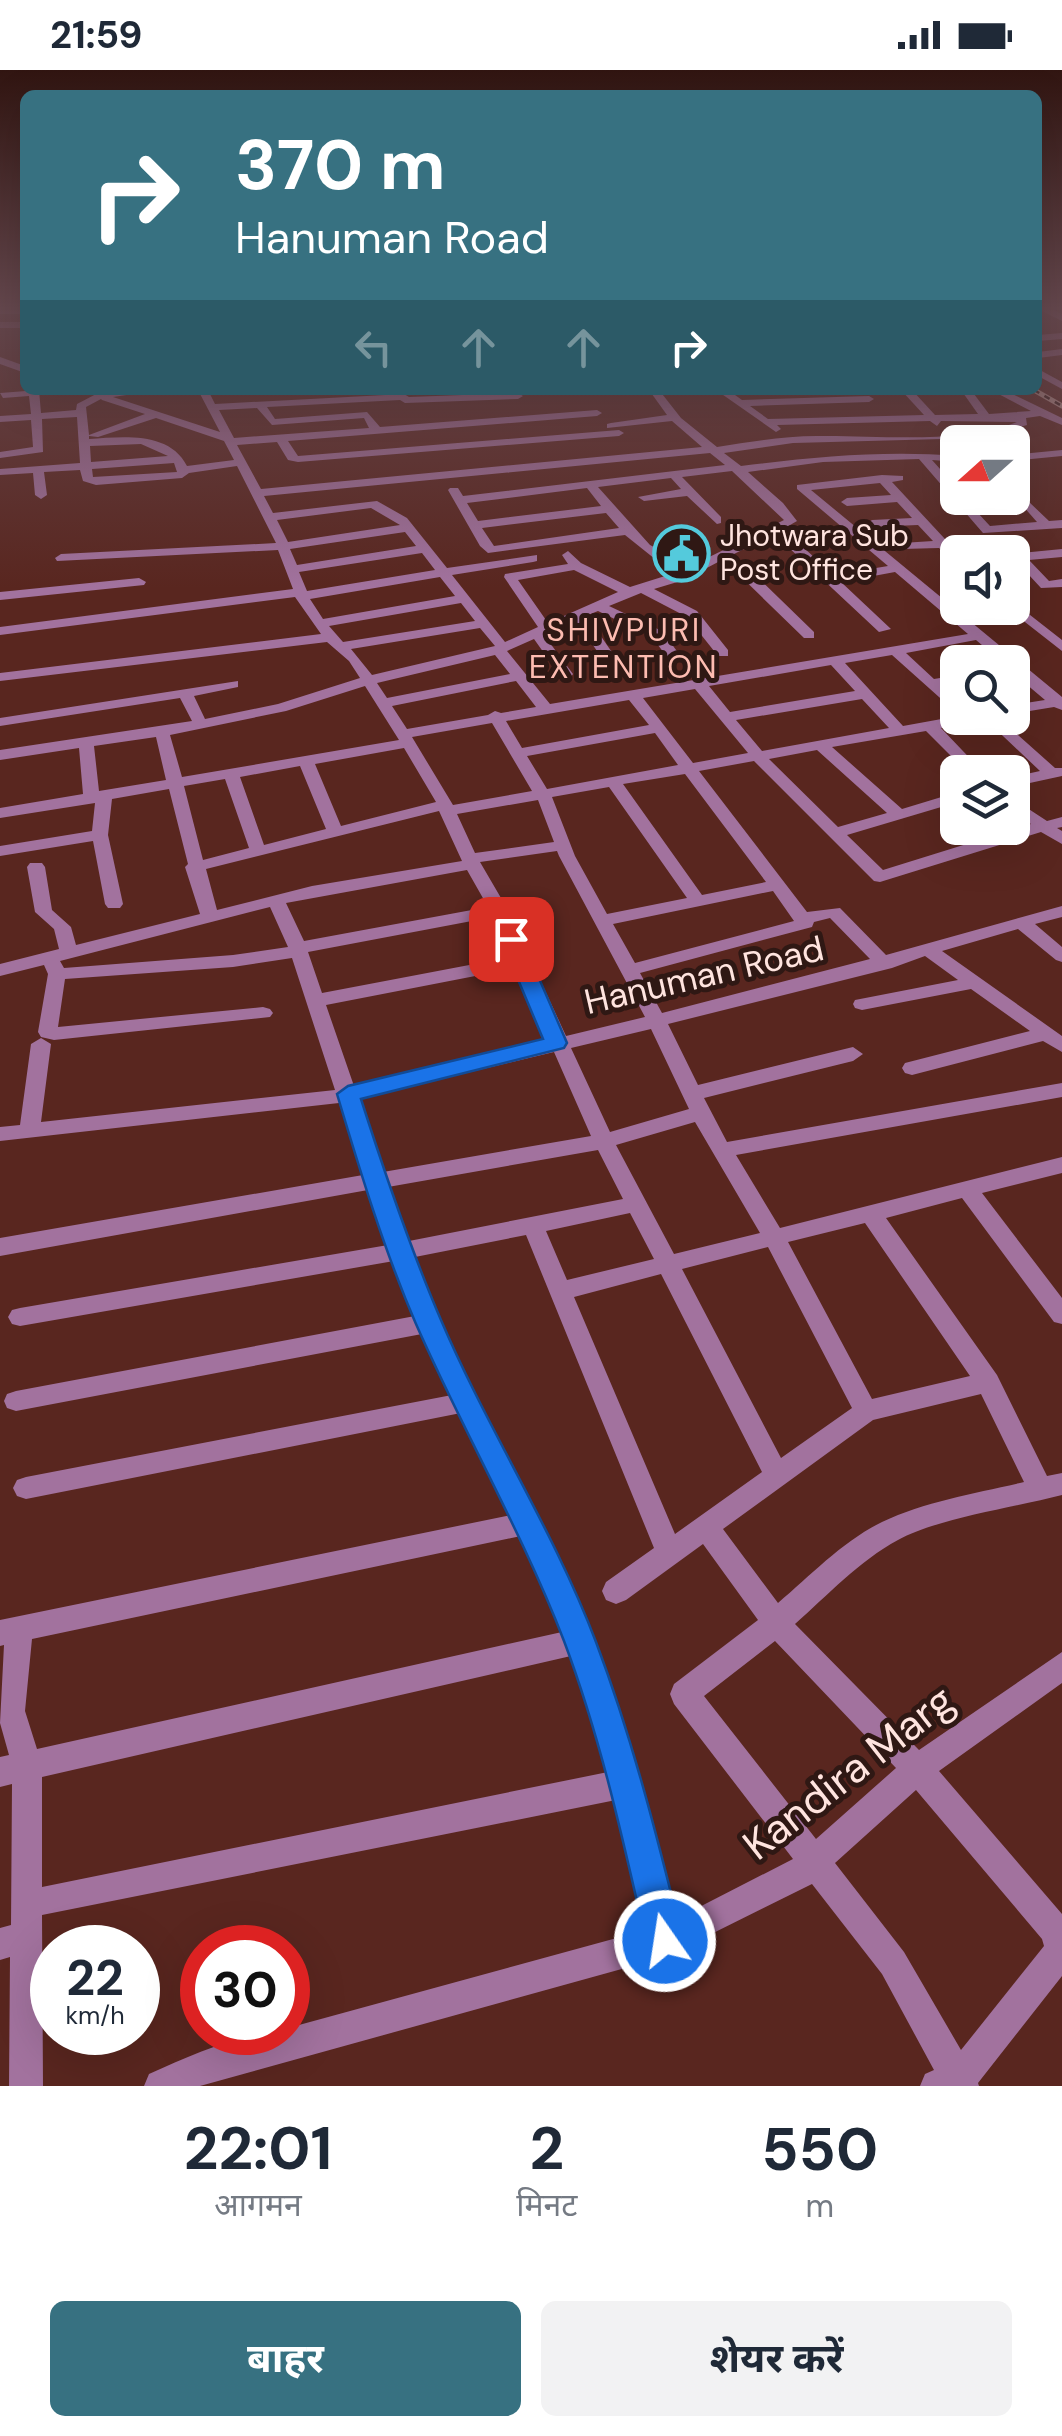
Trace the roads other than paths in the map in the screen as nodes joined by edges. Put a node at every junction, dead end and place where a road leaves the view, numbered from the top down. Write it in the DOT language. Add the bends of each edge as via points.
graph roads {
  1 [pos="35,400"];
  2 [pos="88,400"];
  3 [pos="114,400"];
  4 [pos="153,400"];
  5 [pos="209,400"];
  6 [pos="374,400"];
  7 [pos="658,400"];
  8 [pos="734,400"];
  9 [pos="834,400"];
  10 [pos="870,400"];
  11 [pos="916,400"];
  12 [pos="974,400"];
  13 [pos="1017,400"];
  14 [pos="585,402"];
  15 [pos="738,403"];
  16 [pos="260,404"];
  17 [pos="236,405"];
  18 [pos="212,406"];
  19 [pos="482,408"];
  20 [pos="430,410"];
  21 [pos="1042,412"];
  22 [pos="597,413"];
  23 [pos="82,414"];
  24 [pos="152,414"];
  25 [pos="36,416"];
  26 [pos="986,416"];
  27 [pos="1020,416"];
  28 [pos="676,417"];
  29 [pos="933,418"];
  30 [pos="0,419"];
  31 [pos="880,419"];
  32 [pos="487,421"];
  33 [pos="764,422"];
  34 [pos="1062,422"];
  35 [pos="435,424"];
  36 [pos="1021,425"];
  37 [pos="186,426"];
  38 [pos="115,428"];
  39 [pos="376,428"];
  40 [pos="615,430"];
  41 [pos="940,433"];
  42 [pos="280,437"];
  43 [pos="940,437"];
  44 [pos="85,440"];
  45 [pos="148,440"];
  46 [pos="228,440"];
  47 [pos="252,440"];
  48 [pos="794,440"];
  49 [pos="424,448"];
  50 [pos="715,450"];
  51 [pos="1062,453"];
  52 [pos="0,455"];
  53 [pos="642,456"];
  54 [pos="922,456"];
  55 [pos="1030,456"];
  56 [pos="940,458"];
  57 [pos="823,459"];
  58 [pos="241,462"];
  59 [pos="88,464"];
  60 [pos="181,464"];
  61 [pos="38,468"];
  62 [pos="737,468"];
  63 [pos="0,472"];
  64 [pos="444,474"];
  65 [pos="675,476"];
  66 [pos="940,476"];
  67 [pos="882,478"];
  68 [pos="899,478"];
  69 [pos="374,480"];
  70 [pos="845,481"];
  71 [pos="590,484"];
  72 [pos="689,492"];
  73 [pos="807,492"];
  74 [pos="257,493"];
  75 [pos="41,495"];
  76 [pos="644,497"];
  77 [pos="768,497"];
  78 [pos="899,498"];
  79 [pos="460,500"];
  80 [pos="388,501"];
  81 [pos="847,502"];
  82 [pos="1030,507"];
  83 [pos="610,509"];
  84 [pos="974,515"];
  85 [pos="270,518"];
  86 [pos="716,520"];
  87 [pos="920,520"];
  88 [pos="872,524"];
  89 [pos="1062,524"];
  90 [pos="474,525"];
  91 [pos="1046,525"];
  92 [pos="408,528"];
  93 [pos="625,531"];
  94 [pos="771,534"];
  95 [pos="558,542"];
  96 [pos="940,544"];
  97 [pos="283,546"];
  98 [pos="906,546"];
  99 [pos="424,549"];
  100 [pos="529,552"];
  101 [pos="132,554"];
  102 [pos="1062,554"];
  103 [pos="722,557"];
  104 [pos="1030,557"];
  105 [pos="576,566"];
  106 [pos="900,568"];
  107 [pos="293,569"];
  108 [pos="692,571"];
  109 [pos="1030,571"];
  110 [pos="542,572"];
  111 [pos="441,573"];
  112 [pos="830,580"];
  113 [pos="139,582"];
  114 [pos="1062,584"];
  115 [pos="65,589"];
  116 [pos="636,590"];
  117 [pos="1062,591"];
  118 [pos="300,594"];
  119 [pos="0,596"];
  120 [pos="462,599"];
  121 [pos="1030,599"];
  122 [pos="599,606"];
  123 [pos="144,613"];
  124 [pos="574,616"];
  125 [pos="1030,616"];
  126 [pos="320,623"];
  127 [pos="482,624"];
  128 [pos="884,628"];
  129 [pos="0,630"];
  130 [pos="541,630"];
  131 [pos="1055,633"];
  132 [pos="809,635"];
  133 [pos="978,636"];
  134 [pos="336,642"];
  135 [pos="988,645"];
  136 [pos="1062,647"];
  137 [pos="500,649"];
  138 [pos="896,650"];
  139 [pos="723,653"];
  140 [pos="675,658"];
  141 [pos="834,661"];
  142 [pos="615,666"];
  143 [pos="566,674"];
  144 [pos="519,676"];
  145 [pos="0,677"];
  146 [pos="1030,679"];
  147 [pos="370,680"];
  148 [pos="940,683"];
  149 [pos="233,684"];
  150 [pos="699,684"];
  151 [pos="931,684"];
  152 [pos="185,693"];
  153 [pos="940,693"];
  154 [pos="866,694"];
  155 [pos="634,696"];
  156 [pos="384,703"];
  157 [pos="1060,703"];
  158 [pos="116,705"];
  159 [pos="1030,707"];
  160 [pos="546,709"];
  161 [pos="496,716"];
  162 [pos="726,717"];
  163 [pos="0,722"];
  164 [pos="200,723"];
  165 [pos="940,723"];
  166 [pos="929,725"];
  167 [pos="660,728"];
  168 [pos="899,730"];
  169 [pos="162,732"];
  170 [pos="1011,735"];
  171 [pos="119,738"];
  172 [pos="406,738"];
  173 [pos="86,743"];
  174 [pos="819,744"];
  175 [pos="518,752"];
  176 [pos="0,755"];
  177 [pos="757,755"];
  178 [pos="959,755"];
  179 [pos="306,762"];
  180 [pos="690,766"];
  181 [pos="1057,773"];
  182 [pos="232,776"];
  183 [pos="1030,778"];
  184 [pos="613,781"];
  185 [pos="174,786"];
  186 [pos="543,793"];
  187 [pos="98,798"];
  188 [pos="940,802"];
  189 [pos="446,808"];
  190 [pos="1030,812"];
  191 [pos="0,814"];
  192 [pos="899,815"];
  193 [pos="1053,824"];
  194 [pos="335,831"];
  195 [pos="834,834"];
  196 [pos="100,835"];
  197 [pos="1062,838"];
  198 [pos="564,846"];
  199 [pos="0,851"];
  200 [pos="258,851"];
  201 [pos="471,861"];
  202 [pos="36,867"];
  203 [pos="194,868"];
  204 [pos="775,885"];
  205 [pos="276,900"];
  206 [pos="698,901"];
  207 [pos="114,904"];
  208 [pos="498,910"];
  209 [pos="1062,911"];
  210 [pos="210,918"];
  211 [pos="802,919"];
  212 [pos="604,920"];
  213 [pos="1023,924"];
  214 [pos="298,949"];
  215 [pos="930,952"];
  216 [pos="1062,956"];
  217 [pos="59,961"];
  218 [pos="521,961"];
  219 [pos="884,964"];
  220 [pos="0,970"];
  221 [pos="630,970"];
  222 [pos="974,983"];
  223 [pos="314,1002"];
  224 [pos="862,1004"];
  225 [pos="263,1014"];
  226 [pos="656,1020"];
  227 [pos="1054,1040"];
  228 [pos="556,1043"];
  229 [pos="41,1044"];
  230 [pos="853,1054"];
  231 [pos="912,1068"];
  232 [pos="1062,1090"];
  233 [pos="348,1094"];
  234 [pos="696,1103"];
  235 [pos="28,1130"];
  236 [pos="0,1134"];
  237 [pos="604,1142"];
  238 [pos="722,1150"];
  239 [pos="1058,1172"];
  240 [pos="376,1183"];
  241 [pos="968,1191"];
  242 [pos="637,1204"];
  243 [pos="872,1215"];
  244 [pos="533,1225"];
  245 [pos="775,1239"];
  246 [pos="0,1247"];
  247 [pos="404,1251"];
  248 [pos="669,1265"];
  249 [pos="561,1291"];
  250 [pos="1062,1316"];
  251 [pos="20,1318"];
  252 [pos="429,1323"];
  253 [pos="988,1382"];
  254 [pos="16,1401"];
  255 [pos="467,1402"];
  256 [pos="866,1411"];
  257 [pos="776,1474"];
  258 [pos="1052,1487"];
  259 [pos="26,1488"];
  260 [pos="528,1523"];
  261 [pos="705,1526"];
  262 [pos="669,1552"];
  263 [pos="616,1590"];
  264 [pos="776,1623"];
  265 [pos="10,1632"];
  266 [pos="580,1641"];
  267 [pos="1058,1676"];
  268 [pos="14,1769"];
  269 [pos="917,1769"];
  270 [pos="627,1783"];
  271 [pos="812,1861"];
  272 [pos="46,1901"];
  273 [pos="12,1940"];
  274 [pos="665,1941"];
  275 [pos="952,2084"];
  276 [pos="26,2086"];
  277 [pos="161,2086"];
  1 -- 25 [label="street"];
  2 -- 23 [label="street"];
  3 -- 24 [label="street"];
  4 -- 24 [label="street"];
  5 -- 18 [label="street"];
  6 -- 16 [label="street"];
  7 -- 28 [label="street"];
  8 -- 15 [label="street"];
  9 -- 15 [label="street"];
  10 -- 31 [label="street"];
  11 -- 29 [label="street"];
  12 -- 26 [label="street"];
  13 -- 21 [label="street"];
  14 -- 22 [label="street"];
  15 -- 33 [label="street"];
  16 -- 17 [label="street"];
  16 -- 39 [label="street" via="272,422 367,415"];
  17 -- 18 [label="street"];
  17 -- 47 [label="street"];
  18 -- 46 [label="street"];
  19 -- 32 [label="street"];
  20 -- 35 [label="street"];
  21 -- 27 [label="street"];
  21 -- 34 [label="street"];
  22 -- 32 [label="street"];
  22 -- 40 [label="street"];
  23 -- 25 [label="street"];
  23 -- 38 [label="street"];
  23 -- 44 [label="street"];
  24 -- 37 [label="street"];
  24 -- 38 [label="street"];
  25 -- 30 [label="street"];
  25 -- 52 [label="street" via="39,450"];
  26 -- 27 [label="street"];
  26 -- 29 [label="street"];
  27 -- 36 [label="street"];
  28 -- 40 [label="street"];
  28 -- 50 [label="street"];
  29 -- 31 [label="street"];
  29 -- 41 [label="street"];
  31 -- 33 [label="street"];
  32 -- 35 [label="street"];
  33 -- 48 [label="street"];
  35 -- 39 [label="street"];
  37 -- 45 [label="street"];
  37 -- 46 [label="street"];
  38 -- 44 [label="street"];
  39 -- 42 [label="street"];
  40 -- 49 [label="street"];
  40 -- 53 [label="street"];
  42 -- 47 [label="street"];
  42 -- 49 [label="street" via="298,459"];
  43 -- 48 [label="street"];
  44 -- 45 [label="street"];
  44 -- 59 [label="street"];
  45 -- 60 [label="street"];
  46 -- 47 [label="street"];
  46 -- 58 [label="street"];
  48 -- 50 [label="street"];
  48 -- 57 [label="street"];
  49 -- 64 [label="street"];
  50 -- 53 [label="street"];
  50 -- 62 [label="street"];
  51 -- 55 [label="street"];
  53 -- 64 [label="street"];
  54 -- 56 [label="street"];
  54 -- 57 [label="street"];
  54 -- 66 [label="street"];
  57 -- 62 [label="street"];
  57 -- 70 [label="street"];
  58 -- 60 [label="street"];
  58 -- 74 [label="street"];
  59 -- 60 [label="street"];
  59 -- 60 [label="street" via="87,478 96,482 178,476"];
  59 -- 61 [label="street"];
  61 -- 63 [label="street"];
  61 -- 75 [label="street"];
  62 -- 65 [label="street"];
  62 -- 77 [label="street"];
  64 -- 69 [label="street"];
  64 -- 79 [label="street"];
  65 -- 71 [label="street"];
  65 -- 72 [label="street"];
  67 -- 68 [label="street"];
  67 -- 70 [label="street"];
  67 -- 78 [label="street"];
  69 -- 74 [label="street"];
  69 -- 80 [label="street"];
  70 -- 73 [label="street" via="801,487"];
  71 -- 79 [label="street"];
  71 -- 83 [label="street"];
  72 -- 76 [label="street"];
  72 -- 86 [label="street"];
  73 -- 77 [label="street"];
  73 -- 106 [label="street"];
  74 -- 85 [label="street"];
  77 -- 94 [label="street" via="791,521"];
  78 -- 81 [label="street"];
  78 -- 87 [label="street"];
  79 -- 90 [label="street"];
  82 -- 91 [label="street"];
  83 -- 90 [label="street"];
  83 -- 93 [label="street"];
  84 -- 91 [label="street" via="987,530"];
  85 -- 92 [label="street" via="373,504"];
  85 -- 97 [label="street"];
  87 -- 88 [label="street"];
  87 -- 96 [label="street"];
  89 -- 91 [label="street"];
  90 -- 100 [label="street" via="492,550"];
  92 -- 97 [label="street"];
  92 -- 99 [label="street"];
  93 -- 95 [label="street"];
  93 -- 108 [label="street" via="651,555"];
  94 -- 103 [label="street"];
  94 -- 112 [label="street" via="791,543"];
  95 -- 100 [label="street"];
  95 -- 105 [label="street"];
  96 -- 98 [label="street"];
  97 -- 101 [label="street"];
  97 -- 107 [label="street"];
  99 -- 107 [label="street"];
  99 -- 111 [label="street"];
  100 -- 110 [label="street"];
  100 -- 111 [label="street"];
  101 -- 113 [label="street"];
  101 -- 115 [label="street" via="60,552"];
  102 -- 104 [label="street"];
  103 -- 108 [label="street"];
  103 -- 132 [label="street"];
  105 -- 110 [label="street"];
  105 -- 116 [label="street"];
  106 -- 112 [label="street"];
  106 -- 133 [label="street"];
  107 -- 118 [label="street"];
  108 -- 116 [label="street"];
  109 -- 114 [label="street" via="1046,585"];
  110 -- 130 [label="street" via="509,579"];
  111 -- 118 [label="street"];
  111 -- 120 [label="street"];
  112 -- 128 [label="street"];
  113 -- 115 [label="street"];
  113 -- 123 [label="street"];
  115 -- 119 [label="street"];
  116 -- 122 [label="street"];
  116 -- 139 [label="street" via="692,614"];
  117 -- 121 [label="street"];
  118 -- 123 [label="street"];
  118 -- 126 [label="street"];
  120 -- 126 [label="street"];
  120 -- 127 [label="street"];
  122 -- 124 [label="street"];
  122 -- 140 [label="street" via="657,634"];
  123 -- 129 [label="street"];
  124 -- 130 [label="street"];
  124 -- 142 [label="street"];
  125 -- 131 [label="street"];
  126 -- 134 [label="street"];
  127 -- 134 [label="street"];
  127 -- 137 [label="street"];
  130 -- 137 [label="street"];
  130 -- 143 [label="street"];
  131 -- 136 [label="street"];
  133 -- 135 [label="street"];
  133 -- 138 [label="street"];
  134 -- 145 [label="street"];
  134 -- 147 [label="street"];
  137 -- 144 [label="street"];
  137 -- 147 [label="street"];
  138 -- 141 [label="street"];
  138 -- 151 [label="street"];
  141 -- 150 [label="street"];
  141 -- 154 [label="street"];
  144 -- 156 [label="street"];
  144 -- 160 [label="street"];
  146 -- 157 [label="street"];
  147 -- 156 [label="street"];
  147 -- 164 [label="street" via="281,708"];
  148 -- 151 [label="street"];
  149 -- 152 [label="street"];
  150 -- 155 [label="street"];
  150 -- 162 [label="street"];
  151 -- 153 [label="street"];
  152 -- 158 [label="street"];
  152 -- 164 [label="street"];
  154 -- 162 [label="street"];
  154 -- 168 [label="street"];
  155 -- 160 [label="street"];
  155 -- 167 [label="street"];
  156 -- 172 [label="street"];
  157 -- 159 [label="street"];
  158 -- 163 [label="street"];
  158 -- 171 [label="street"];
  160 -- 161 [label="street"];
  161 -- 172 [label="street"];
  161 -- 175 [label="street"];
  162 -- 177 [label="street"];
  164 -- 169 [label="street"];
  165 -- 166 [label="street"];
  166 -- 168 [label="street"];
  166 -- 178 [label="street"];
  167 -- 175 [label="street"];
  167 -- 180 [label="street"];
  168 -- 174 [label="street"];
  169 -- 171 [label="street"];
  169 -- 185 [label="street"];
  170 -- 181 [label="street"];
  171 -- 173 [label="street"];
  172 -- 179 [label="street"];
  172 -- 189 [label="street"];
  173 -- 176 [label="street"];
  173 -- 187 [label="street"];
  174 -- 177 [label="street"];
  174 -- 192 [label="street"];
  175 -- 186 [label="street"];
  177 -- 180 [label="street"];
  177 -- 195 [label="street"];
  179 -- 182 [label="street"];
  179 -- 194 [label="street"];
  180 -- 184 [label="street"];
  180 -- 204 [label="street"];
  181 -- 183 [label="street"];
  182 -- 185 [label="street"];
  182 -- 200 [label="street"];
  184 -- 186 [label="street"];
  184 -- 206 [label="street"];
  185 -- 187 [label="street"];
  185 -- 203 [label="street"];
  186 -- 189 [label="street"];
  186 -- 198 [label="street"];
  187 -- 191 [label="street"];
  187 -- 196 [label="street"];
  188 -- 192 [label="street"];
  189 -- 194 [label="street"];
  189 -- 201 [label="street"];
  190 -- 193 [label="street"];
  192 -- 195 [label="street"];
  193 -- 195 [label="street" via="880,876"];
  193 -- 197 [label="street"];
  194 -- 200 [label="street"];
  196 -- 199 [label="street"];
  196 -- 207 [label="street"];
  198 -- 201 [label="street"];
  198 -- 212 [label="street"];
  200 -- 203 [label="street"];
  201 -- 205 [label="street"];
  201 -- 208 [label="street"];
  202 -- 217 [label="street" via="44,912 62,927"];
  203 -- 210 [label="street"];
  204 -- 206 [label="street"];
  204 -- 211 [label="street"];
  205 -- 210 [label="street"];
  205 -- 214 [label="street"];
  206 -- 212 [label="street"];
  208 -- 214 [label="street"];
  208 -- 218 [label="street"];
  209 -- 213 [label="street, Hanuman Road"];
  210 -- 217 [label="street"];
  211 -- 219 [label="street" via="834,912"];
  211 -- 221 [label="street" via="806,923"];
  212 -- 221 [label="street"];
  213 -- 215 [label="street, Hanuman Road"];
  213 -- 216 [label="street"];
  214 -- 217 [label="street" via="233,961"];
  214 -- 223 [label="street"];
  215 -- 219 [label="street, Hanuman Road"];
  215 -- 222 [label="street"];
  217 -- 220 [label="street"];
  217 -- 225 [label="street" via="48,1032 54,1034"];
  218 -- 223 [label="street"];
  218 -- 228 [label="street"];
  219 -- 226 [label="street, Hanuman Road"];
  221 -- 226 [label="street"];
  222 -- 224 [label="street"];
  222 -- 227 [label="street"];
  223 -- 233 [label="street"];
  226 -- 228 [label="street, Hanuman Road"];
  226 -- 234 [label="street"];
  227 -- 231 [label="street"];
  228 -- 233 [label="street, Hanuman Road"];
  228 -- 237 [label="street"];
  229 -- 235 [label="street"];
  230 -- 234 [label="street"];
  232 -- 238 [label="street"];
  233 -- 235 [label="street, Hanuman Road"];
  233 -- 240 [label="street"];
  234 -- 237 [label="street"];
  234 -- 238 [label="street"];
  235 -- 236 [label="street, Hanuman Road"];
  237 -- 240 [label="street"];
  237 -- 242 [label="street"];
  238 -- 245 [label="street"];
  239 -- 241 [label="street"];
  240 -- 246 [label="street"];
  240 -- 247 [label="street"];
  241 -- 243 [label="street"];
  241 -- 250 [label="street"];
  242 -- 244 [label="street"];
  242 -- 248 [label="street"];
  243 -- 245 [label="street"];
  243 -- 253 [label="street"];
  244 -- 247 [label="street"];
  244 -- 249 [label="street"];
  245 -- 248 [label="street"];
  245 -- 256 [label="street"];
  247 -- 251 [label="street"];
  247 -- 252 [label="street"];
  248 -- 249 [label="street"];
  248 -- 257 [label="street"];
  249 -- 262 [label="street"];
  252 -- 254 [label="street"];
  252 -- 255 [label="street"];
  253 -- 256 [label="street"];
  253 -- 258 [label="street"];
  255 -- 259 [label="street"];
  255 -- 260 [label="street"];
  256 -- 257 [label="street"];
  257 -- 261 [label="street"];
  258 -- 264 [label="street" via="888,1532"];
  260 -- 265 [label="street"];
  260 -- 266 [label="street"];
  261 -- 262 [label="street"];
  261 -- 264 [label="street"];
  262 -- 263 [label="street"];
  264 -- 269 [label="street"];
  264 -- 271 [label="street" via="684,1694"];
  265 -- 268 [label="street"];
  266 -- 268 [label="street"];
  266 -- 270 [label="street"];
  267 -- 269 [label="street, Kandira Marg"];
  268 -- 273 [label="street"];
  269 -- 271 [label="street, Kandira Marg"];
  269 -- 275 [label="street" via="1056,1931 1060,1946"];
  270 -- 272 [label="street"];
  270 -- 274 [label="street"];
  271 -- 274 [label="street, Kandira Marg" via="798,1876"];
  271 -- 275 [label="street" via="893,1963"];
  273 -- 276 [label="street"];
  274 -- 277 [label="street, Kandira Marg" via="193,2070"];
}
